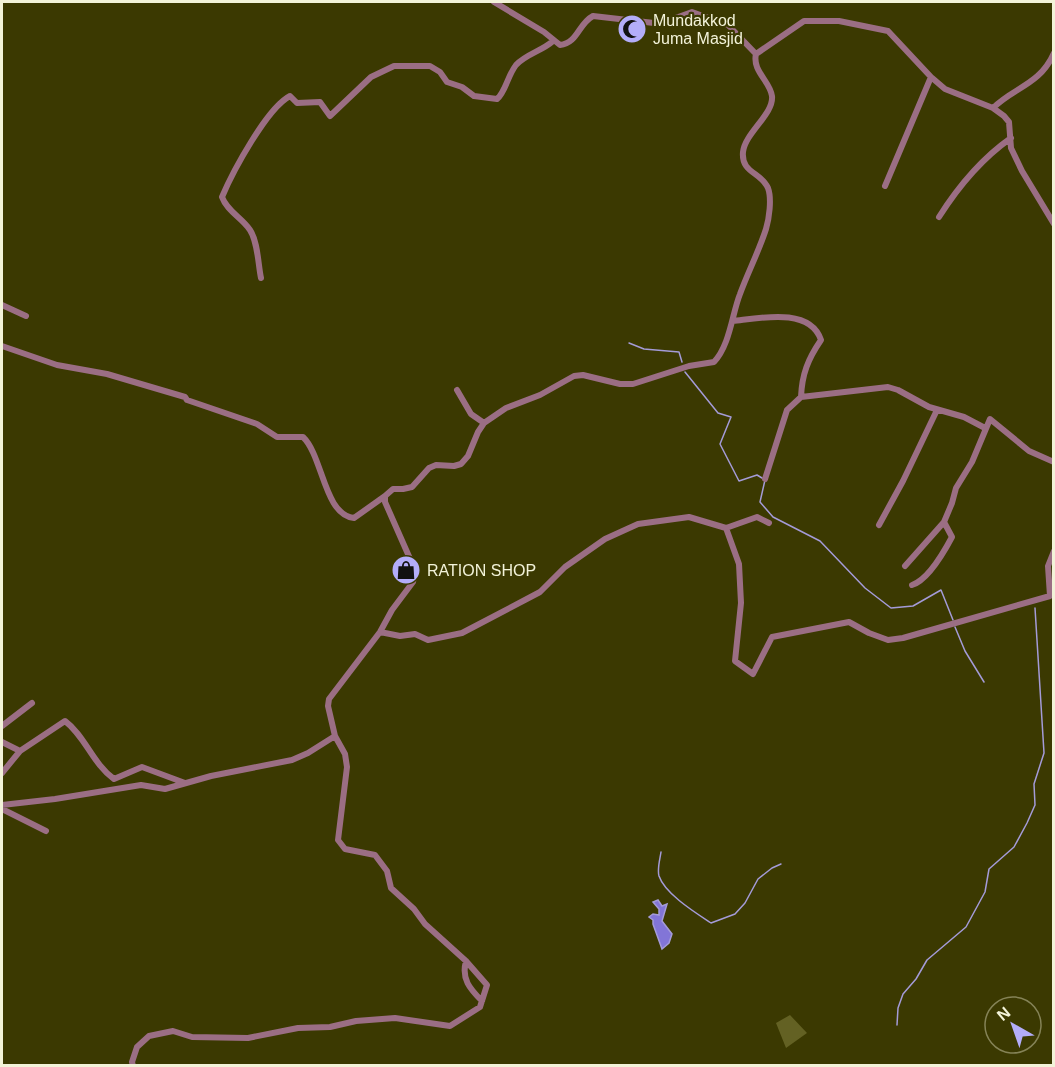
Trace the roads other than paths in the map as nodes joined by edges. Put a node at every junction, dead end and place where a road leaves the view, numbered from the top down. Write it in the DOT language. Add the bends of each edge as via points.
graph roads {
  1 [pos="494,2"];
  2 [pos="553,41"];
  3 [pos="1053,53"];
  4 [pos="756,54"];
  5 [pos="931,77"];
  6 [pos="993,108"];
  7 [pos="1011,138"];
  8 [pos="885,186"];
  9 [pos="939,217"];
  10 [pos="1053,224"];
  11 [pos="261,278"];
  12 [pos="2,305"];
  13 [pos="26,315"];
  14 [pos="733,321"];
  15 [pos="2,346"];
  16 [pos="457,390"];
  17 [pos="801,397"];
  18 [pos="937,410"];
  19 [pos="484,423"];
  20 [pos="985,428"];
  21 [pos="1053,462"];
  22 [pos="765,479"];
  23 [pos="385,496"];
  24 [pos="944,522"];
  25 [pos="769,523"];
  26 [pos="879,525"];
  27 [pos="726,528"];
  28 [pos="1053,551"];
  29 [pos="905,566"];
  30 [pos="912,585"];
  31 [pos="1050,596"];
  32 [pos="1053,603"];
  33 [pos="380,632"];
  34 [pos="32,702"];
  35 [pos="2,726"];
  36 [pos="335,736"];
  37 [pos="2,742"];
  38 [pos="20,751"];
  39 [pos="2,773"];
  40 [pos="185,783"];
  41 [pos="2,807"];
  42 [pos="46,831"];
  43 [pos="466,961"];
  44 [pos="482,1001"];
  45 [pos="134,1065"];
  1 -- 2 [label="street"];
  2 -- 4 [label="street" via="560,45 571,41 593,16 654,23 692,12 728,25"];
  2 -- 11 [label="street" via="517,64 497,99 474,96 447,82 435,68 422,65 394,66 377,73 330,116 320,102 297,103 288,96 268,116 222,196 256,240"];
  3 -- 6 [label="street" via="1032,82"];
  4 -- 5 [label="street" via="804,21 839,21 888,31"];
  4 -- 14 [label="street" via="758,70 773,99 745,144 743,163 768,188 770,199 766,228 738,296"];
  5 -- 6 [label="street" via="945,89"];
  5 -- 8 [label="street"];
  6 -- 7 [label="street" via="1009,122"];
  7 -- 9 [label="street" via="976,168"];
  7 -- 10 [label="street" via="1011,148 1022,171"];
  12 -- 13 [label="street"];
  14 -- 17 [label="street" via="791,318 818,333 821,340 803,376"];
  14 -- 19 [label="street" via="714,362 633,384 574,376 506,408"];
  15 -- 23 [label="street" via="57,365 107,374 184,397 257,424 277,437 303,436 334,506 347,518 354,519"];
  16 -- 19 [label="street" via="471,414"];
  17 -- 18 [label="street" via="888,387"];
  17 -- 22 [label="street" via="787,410"];
  18 -- 20 [label="street"];
  18 -- 26 [label="street"];
  19 -- 23 [label="street" via="461,464 436,465 412,487 393,489"];
  20 -- 21 [label="street" via="990,419 1029,451"];
  20 -- 24 [label="street"];
  23 -- 33 [label="street" via="415,570 413,582"];
  24 -- 29 [label="street"];
  24 -- 30 [label="street" via="952,537 919,583"];
  25 -- 27 [label="street" via="757,517"];
  27 -- 31 [label="street" via="739,564 741,603 735,661 753,674 772,637 849,622 888,640 903,638"];
  27 -- 33 [label="street" via="689,517 638,524 605,539 565,567 540,592 462,633 428,640 415,633 400,636"];
  28 -- 31 [label="street" via="1047,566"];
  31 -- 32 [label="street"];
  33 -- 36 [label="street" via="329,699"];
  34 -- 35 [label="street"];
  36 -- 40 [label="street" via="292,760"];
  36 -- 43 [label="street" via="347,767 340,844 345,849 375,855 387,871 391,888"];
  37 -- 38 [label="street"];
  38 -- 39 [label="street"];
  38 -- 40 [label="street" via="65,721 114,779 142,767"];
  40 -- 41 [label="street" via="165,789 141,785"];
  41 -- 42 [label="street"];
  43 -- 44 [label="street" via="466,983"];
  43 -- 44 [label="street" via="487,985"];
  44 -- 45 [label="street" via="480,1007 450,1026 395,1018 356,1020 248,1038 192,1037 173,1031 149,1036 137,1047"];
}
